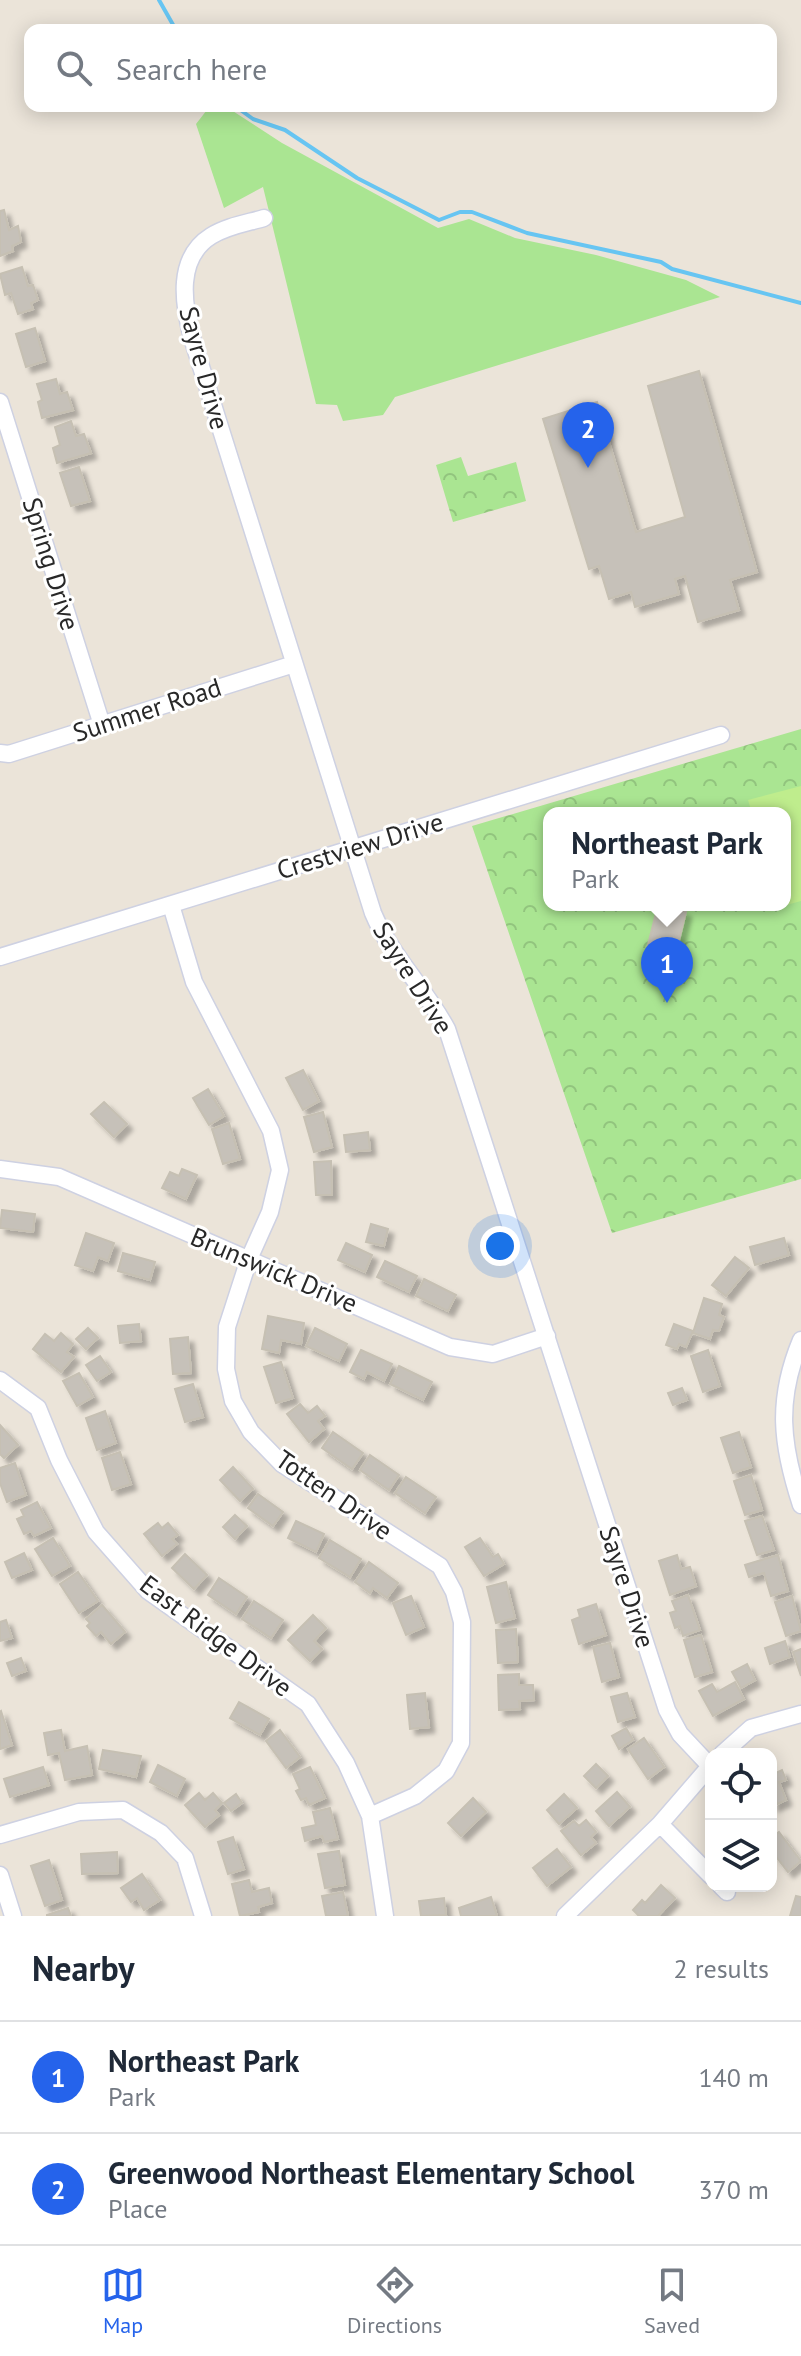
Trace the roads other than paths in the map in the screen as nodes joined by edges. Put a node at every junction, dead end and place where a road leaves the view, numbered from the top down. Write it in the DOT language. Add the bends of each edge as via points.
graph roads {
  1 [pos="264,218"];
  2 [pos="0,402"];
  3 [pos="294,664"];
  4 [pos="102,725"];
  5 [pos="721,735"];
  6 [pos="0,753"];
  7 [pos="352,849"];
  8 [pos="171,905"];
  9 [pos="0,957"];
  10 [pos="0,1169"];
  11 [pos="249,1259"];
  12 [pos="547,1336"];
  13 [pos="801,1340"];
  14 [pos="0,1380"];
  15 [pos="801,1505"];
  16 [pos="801,1714"];
  17 [pos="729,1748"];
  18 [pos="705,1759"];
  19 [pos="705,1772"];
  20 [pos="370,1816"];
  21 [pos="660,1824"];
  22 [pos="0,1835"];
  23 [pos="705,1870"];
  24 [pos="0,1875"];
  25 [pos="13,1916"];
  26 [pos="203,1916"];
  27 [pos="385,1916"];
  28 [pos="565,1916"];
  1 -- 3 [label="street, Sayre Drive" via="226,229 202,243 190,261 183,296"];
  2 -- 4 [label="street, Spring Drive"];
  3 -- 4 [label="street, Summer Road"];
  3 -- 7 [label="street, Sayre Drive"];
  4 -- 6 [label="street, Summer Road"];
  5 -- 7 [label="street, Crestview Drive"];
  7 -- 8 [label="street, Crestview Drive"];
  7 -- 12 [label="street, Sayre Drive" via="381,932 447,1029"];
  8 -- 9 [label="street, Crestview Drive"];
  8 -- 11 [label="street, Totten Drive" via="194,982 271,1131 280,1170 270,1212"];
  10 -- 11 [label="street, Brunswick Drive" via="59,1177"];
  11 -- 12 [label="street, Brunswick Drive" via="450,1347 493,1354"];
  11 -- 20 [label="street, Totten Drive" via="227,1327 226,1369 239,1412 282,1464 440,1566 462,1622 461,1743 446,1771 425,1788"];
  12 -- 18 [label="street, Sayre Drive" via="667,1710 680,1734"];
  13 -- 15 [label="street" via="784,1399 784,1435"];
  14 -- 20 [label="street, East Ridge Drive" via="38,1408 96,1532 148,1591 308,1704 346,1763"];
  16 -- 17 [label="street" via="751,1728"];
  19 -- 21 [label="street"];
  20 -- 27 [label="street, East Ridge Drive"];
  21 -- 23 [label="street"];
  21 -- 28 [label="street"];
  22 -- 26 [label="street" via="79,1812 123,1810 161,1833 185,1858"];
  24 -- 25 [label="street"];
}
